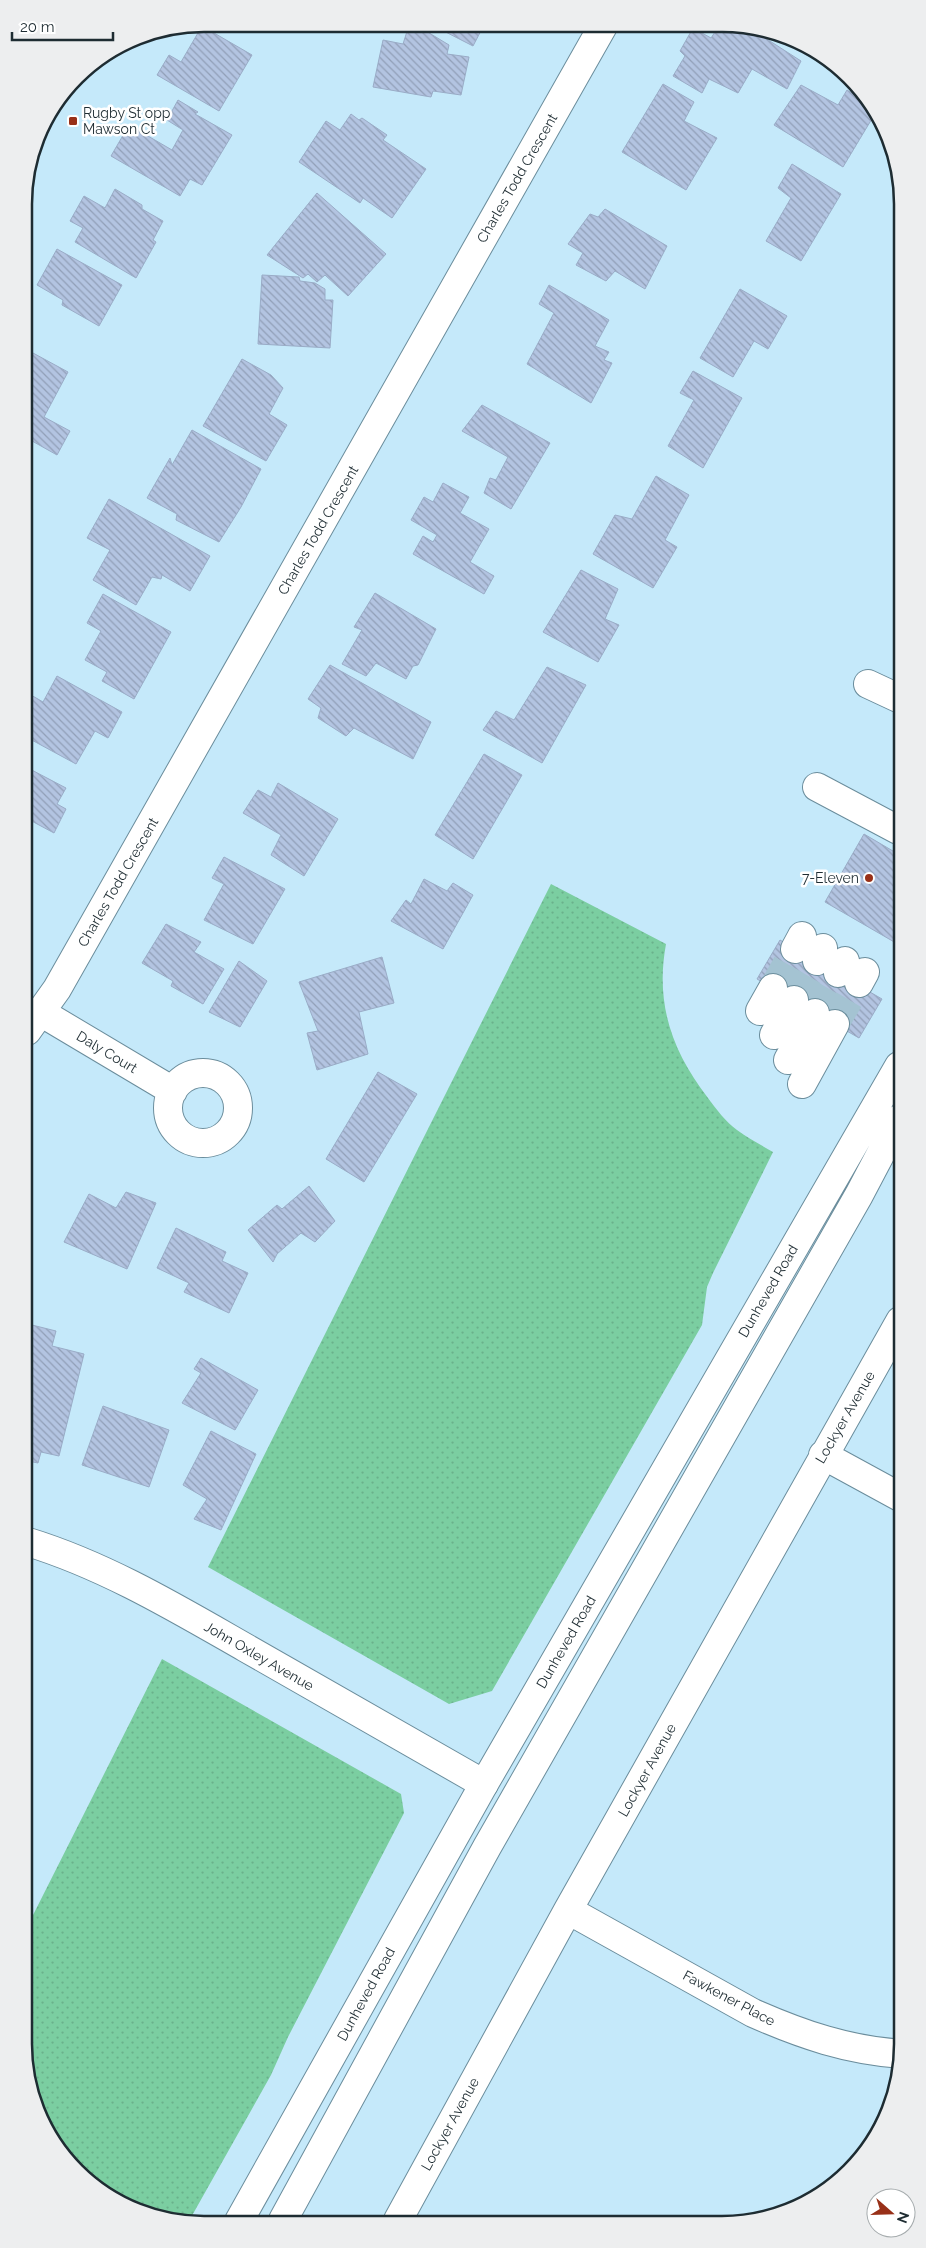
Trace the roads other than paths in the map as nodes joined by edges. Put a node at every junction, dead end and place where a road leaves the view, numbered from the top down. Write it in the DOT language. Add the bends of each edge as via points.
graph roads {
  1 [pos="600,32"];
  2 [pos="868,684"];
  3 [pos="894,696"];
  4 [pos="817,787"];
  5 [pos="894,828"];
  6 [pos="795,1007"];
  7 [pos="34,1022"];
  8 [pos="774,1036"];
  9 [pos="788,1060"];
  10 [pos="894,1075"];
  11 [pos="802,1084"];
  12 [pos="173,1091"];
  13 [pos="894,1129"];
  14 [pos="893,1334"];
  15 [pos="824,1455"];
  16 [pos="893,1493"];
  17 [pos="32,1543"];
  18 [pos="540,1755"];
  19 [pos="484,1784"];
  20 [pos="487,1847"];
  21 [pos="568,1910"];
  22 [pos="893,2053"];
  23 [pos="256,2191"];
  24 [pos="241,2216"];
  25 [pos="255,2216"];
  26 [pos="285,2216"];
  27 [pos="400,2216"];
  1 -- 7 [label="street, Charles Todd Crescent"];
  2 -- 3 [label="street"];
  4 -- 5 [label="street"];
  6 -- 8 [label="street"];
  6 -- 9 [label="street"];
  6 -- 11 [label="street"];
  7 -- 12 [label="street, Daly Court"];
  10 -- 19 [label="street, Dunheved Road"];
  13 -- 18 [label="street"];
  14 -- 15 [label="street, Lockyer Avenue"];
  15 -- 16 [label="street"];
  15 -- 21 [label="street, Lockyer Avenue"];
  17 -- 19 [label="street, John Oxley Avenue" via="108,1572"];
  18 -- 19 [label="street"];
  18 -- 20 [label="street"];
  19 -- 20 [label="street"];
  19 -- 23 [label="street, Dunheved Road"];
  20 -- 26 [label="street"];
  21 -- 22 [label="street, Fawkener Place" via="753,2013 811,2038"];
  21 -- 27 [label="street, Lockyer Avenue"];
  23 -- 24 [label="street, Dunheved Road"];
  23 -- 25 [label="street"];
}
